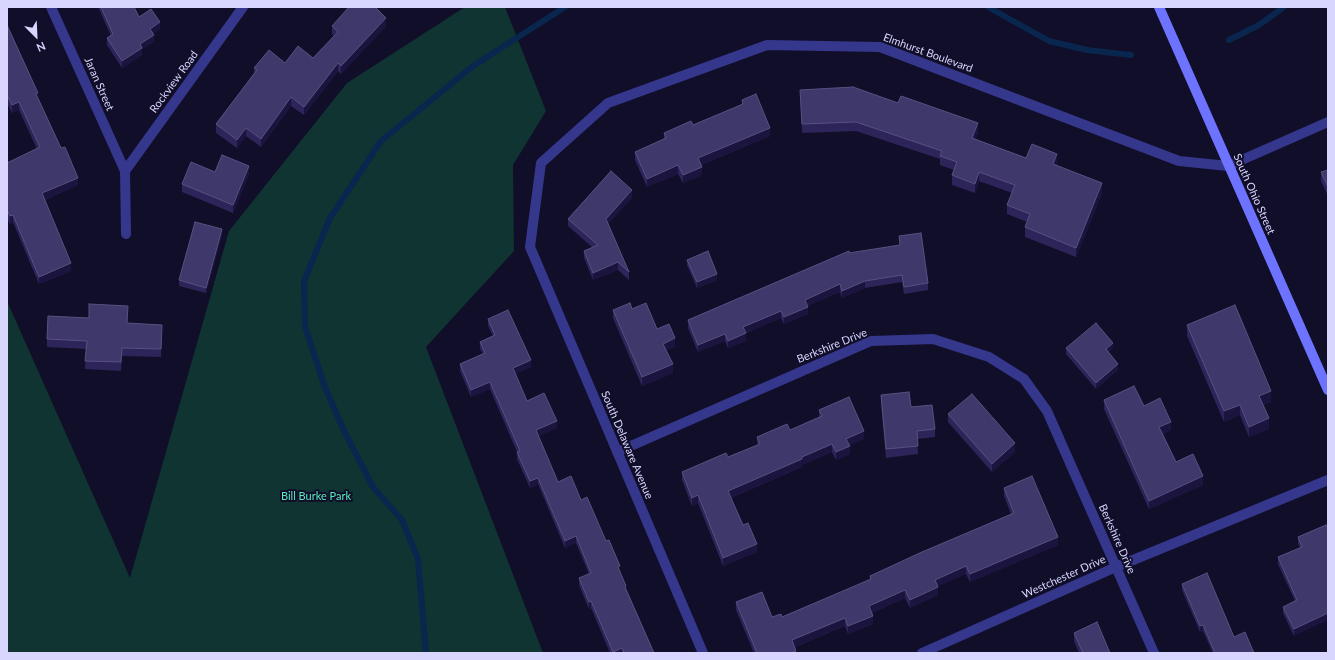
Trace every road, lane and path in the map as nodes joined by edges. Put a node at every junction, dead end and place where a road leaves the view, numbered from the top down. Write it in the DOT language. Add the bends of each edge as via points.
graph roads {
  1 [pos="51,7"];
  2 [pos="243,7"];
  3 [pos="1159,7"];
  4 [pos="1328,122"];
  5 [pos="1228,166"];
  6 [pos="125,171"];
  7 [pos="126,234"];
  8 [pos="530,247"];
  9 [pos="1327,385"];
  10 [pos="617,452"];
  11 [pos="1328,480"];
  12 [pos="1116,567"];
  13 [pos="703,653"];
  14 [pos="922,653"];
  15 [pos="1154,653"];
  1 -- 6 [label="street, Jaran Street"];
  2 -- 6 [label="street, Rockview Road"];
  3 -- 5 [label="main road, South Ohio Street"];
  4 -- 5 [label="street, Elmhurst Boulevard"];
  5 -- 8 [label="street, Elmhurst Boulevard" via="1179,161 880,47 767,45 608,103 541,163"];
  5 -- 9 [label="main road, South Ohio Street"];
  6 -- 7 [label="street"];
  8 -- 10 [label="street, South Delaware Avenue"];
  10 -- 12 [label="street, Berkshire Drive" via="871,341 934,339 989,357 1024,379 1046,411"];
  10 -- 13 [label="street, South Delaware Avenue"];
  11 -- 12 [label="street, Westchester Drive"];
  12 -- 14 [label="street, Westchester Drive"];
  12 -- 15 [label="street, Berkshire Drive"];
}
